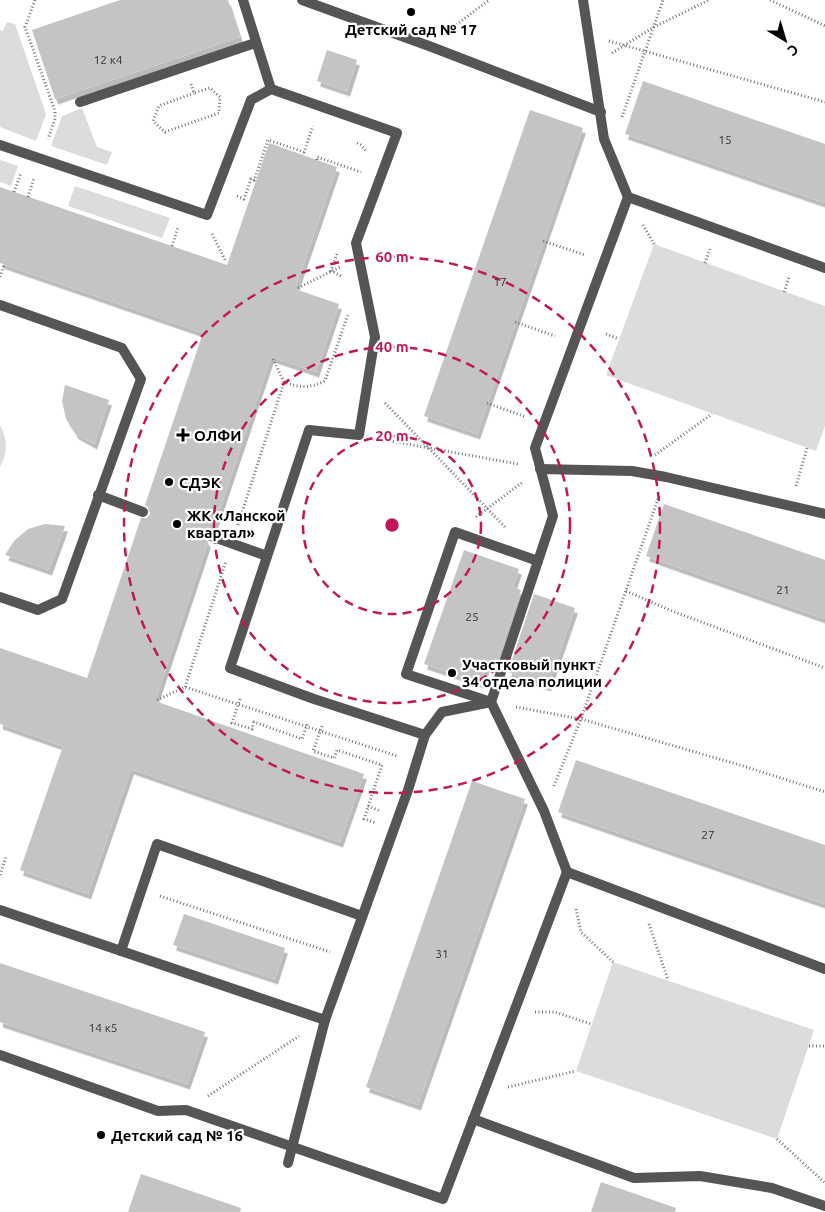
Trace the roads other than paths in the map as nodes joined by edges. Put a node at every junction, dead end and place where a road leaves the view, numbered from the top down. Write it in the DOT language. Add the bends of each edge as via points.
graph roads {
  1 [pos="242,0"];
  2 [pos="302,0"];
  3 [pos="584,0"];
  4 [pos="255,42"];
  5 [pos="270,89"];
  6 [pos="80,102"];
  7 [pos="601,112"];
  8 [pos="0,144"];
  9 [pos="628,197"];
  10 [pos="825,268"];
  11 [pos="0,305"];
  12 [pos="540,468"];
  13 [pos="98,495"];
  14 [pos="143,512"];
  15 [pos="825,514"];
  16 [pos="211,536"];
  17 [pos="268,556"];
  18 [pos="538,561"];
  19 [pos="0,597"];
  20 [pos="491,702"];
  21 [pos="425,735"];
  22 [pos="567,872"];
  23 [pos="0,910"];
  24 [pos="362,916"];
  25 [pos="121,951"];
  26 [pos="825,969"];
  27 [pos="324,1020"];
  28 [pos="0,1056"];
  29 [pos="473,1118"];
  30 [pos="292,1147"];
  31 [pos="288,1163"];
  32 [pos="825,1206"];
  1 -- 4 [label="lane"];
  2 -- 7 [label="lane"];
  3 -- 7 [label="lane"];
  4 -- 5 [label="lane"];
  4 -- 6 [label="lane"];
  5 -- 8 [label="lane" via="251,100 207,215"];
  5 -- 17 [label="lane" via="397,133 356,243 375,337 359,435 310,430"];
  7 -- 9 [label="lane" via="604,139"];
  9 -- 10 [label="lane"];
  9 -- 12 [label="lane" via="534,448"];
  11 -- 13 [label="lane" via="122,348 141,378"];
  12 -- 15 [label="lane" via="632,471"];
  12 -- 18 [label="lane" via="554,516"];
  13 -- 14 [label="lane"];
  13 -- 19 [label="lane" via="62,599 38,610"];
  16 -- 17 [label="lane"];
  17 -- 21 [label="lane" via="230,668"];
  18 -- 20 [label="lane"];
  18 -- 20 [label="lane" via="455,532 406,674"];
  20 -- 21 [label="lane" via="442,712"];
  20 -- 22 [label="lane" via="544,811"];
  21 -- 24 [label="lane"];
  22 -- 26 [label="lane"];
  22 -- 29 [label="lane"];
  23 -- 25 [label="lane"];
  24 -- 25 [label="lane" via="157,844"];
  24 -- 27 [label="lane"];
  25 -- 27 [label="lane"];
  27 -- 30 [label="lane"];
  28 -- 30 [label="lane" via="158,1111 186,1110"];
  29 -- 30 [label="lane" via="443,1199"];
  29 -- 32 [label="lane" via="634,1178 700,1176 772,1188"];
  30 -- 31 [label="lane"];
}
